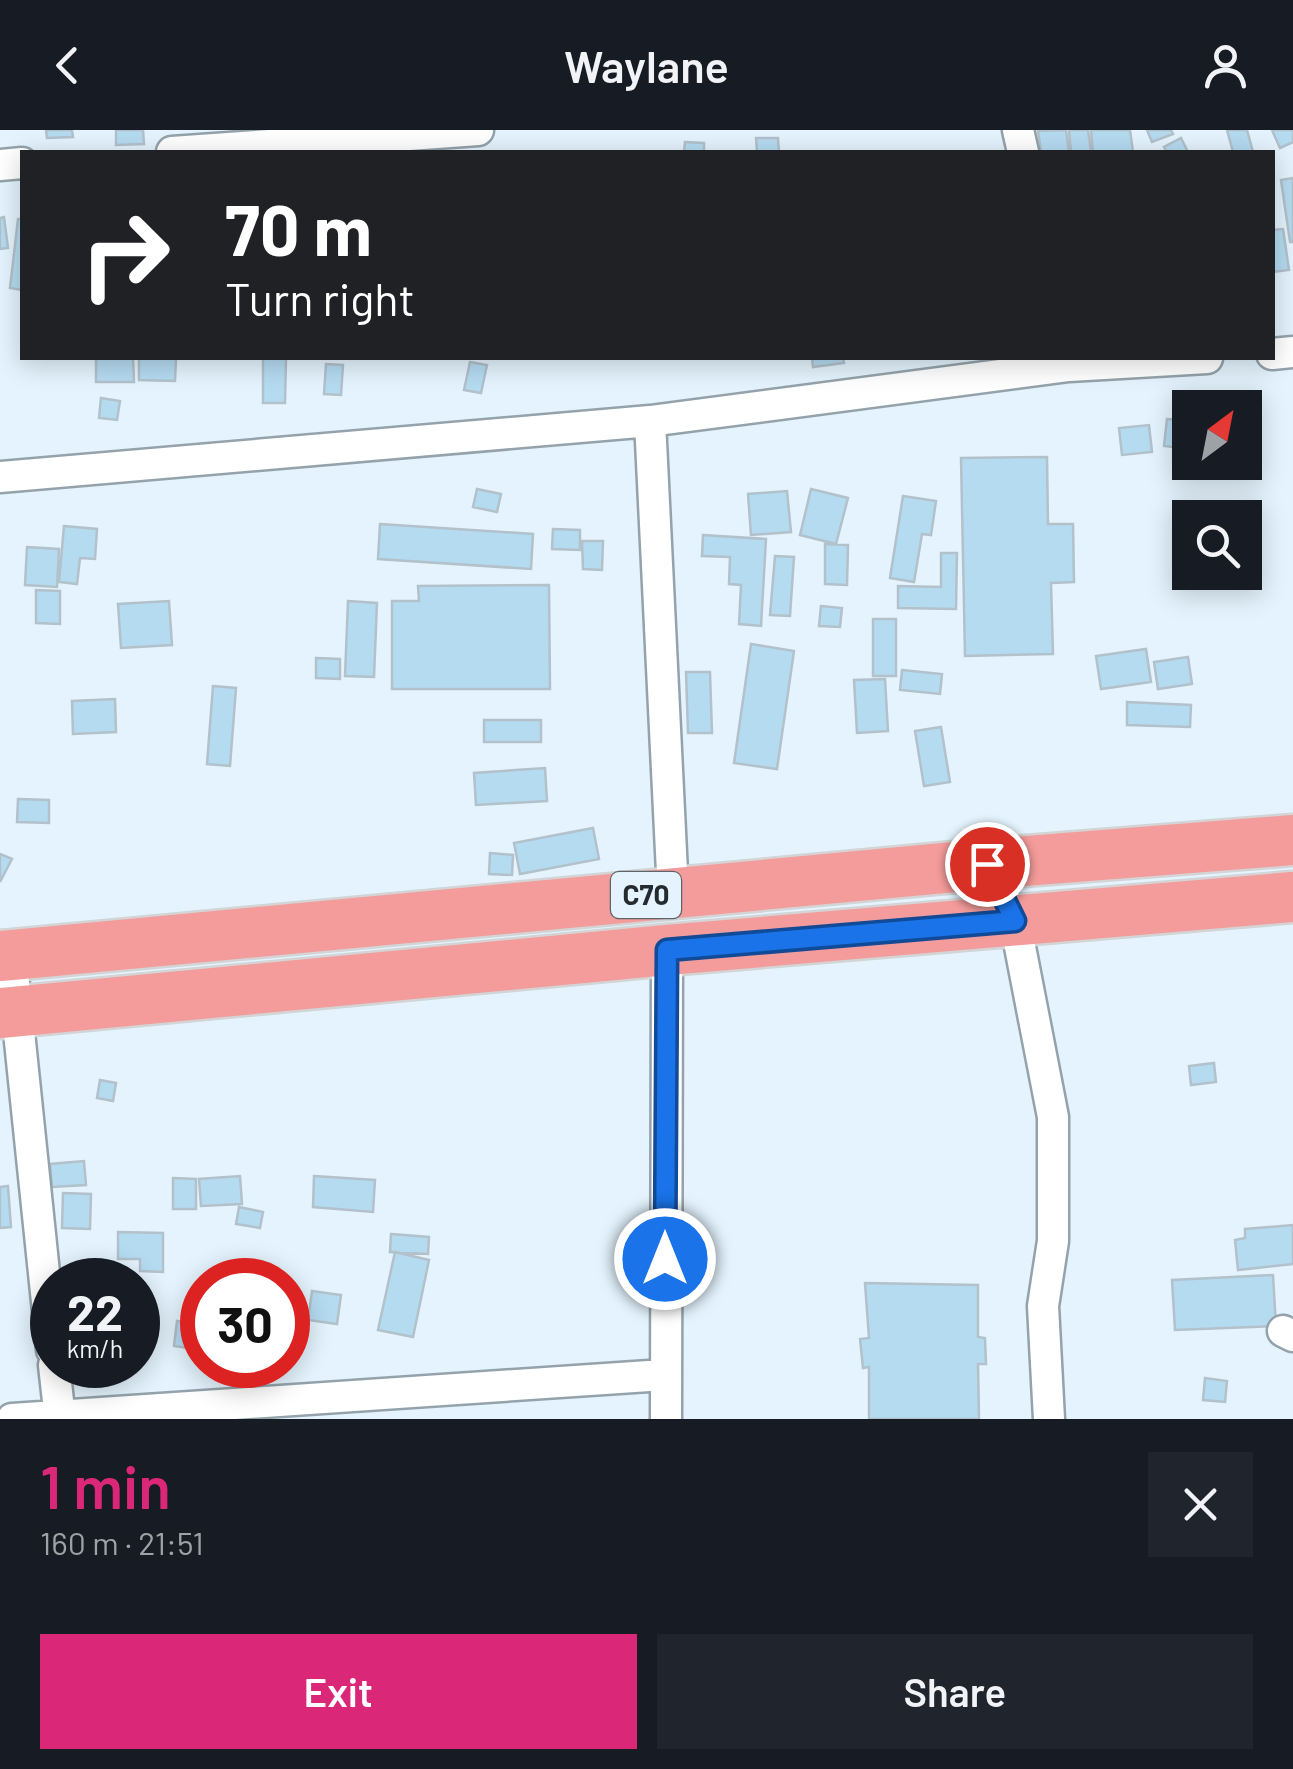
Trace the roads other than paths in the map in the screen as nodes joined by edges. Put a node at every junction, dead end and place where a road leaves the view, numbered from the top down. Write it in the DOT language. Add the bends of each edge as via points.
graph roads {
  1 [pos="478,130"];
  2 [pos="200,150"];
  3 [pos="1138,360"];
  4 [pos="1068,362"];
  5 [pos="650,421"];
  6 [pos="0,476"];
  7 [pos="1293,840"];
  8 [pos="987,864"];
  9 [pos="674,892"];
  10 [pos="1293,897"];
  11 [pos="1015,921"];
  12 [pos="667,950"];
  13 [pos="5,956"];
  14 [pos="8,1012"];
  15 [pos="40,1258"];
  16 [pos="664,1375"];
  17 [pos="57,1388"];
  18 [pos="411,1405"];
  19 [pos="60,1416"];
  20 [pos="12,1419"];
  21 [pos="666,1419"];
  22 [pos="1049,1419"];
  1 -- 2 [label="street"];
  3 -- 4 [label="street"];
  4 -- 5 [label="street"];
  5 -- 6 [label="street"];
  5 -- 9 [label="street"];
  7 -- 8 [label="highway, C70"];
  8 -- 9 [label="highway, C70"];
  8 -- 11 [label="street"];
  9 -- 13 [label="highway, C70"];
  10 -- 11 [label="highway, C70"];
  11 -- 12 [label="highway, C70"];
  11 -- 22 [label="street" via="1053,1117 1053,1241 1043,1306"];
  12 -- 14 [label="highway, C70"];
  12 -- 16 [label="street"];
  13 -- 14 [label="street"];
  14 -- 15 [label="street"];
  16 -- 18 [label="street"];
  16 -- 21 [label="street"];
  17 -- 19 [label="street"];
  18 -- 19 [label="street"];
  19 -- 20 [label="street"];
}
